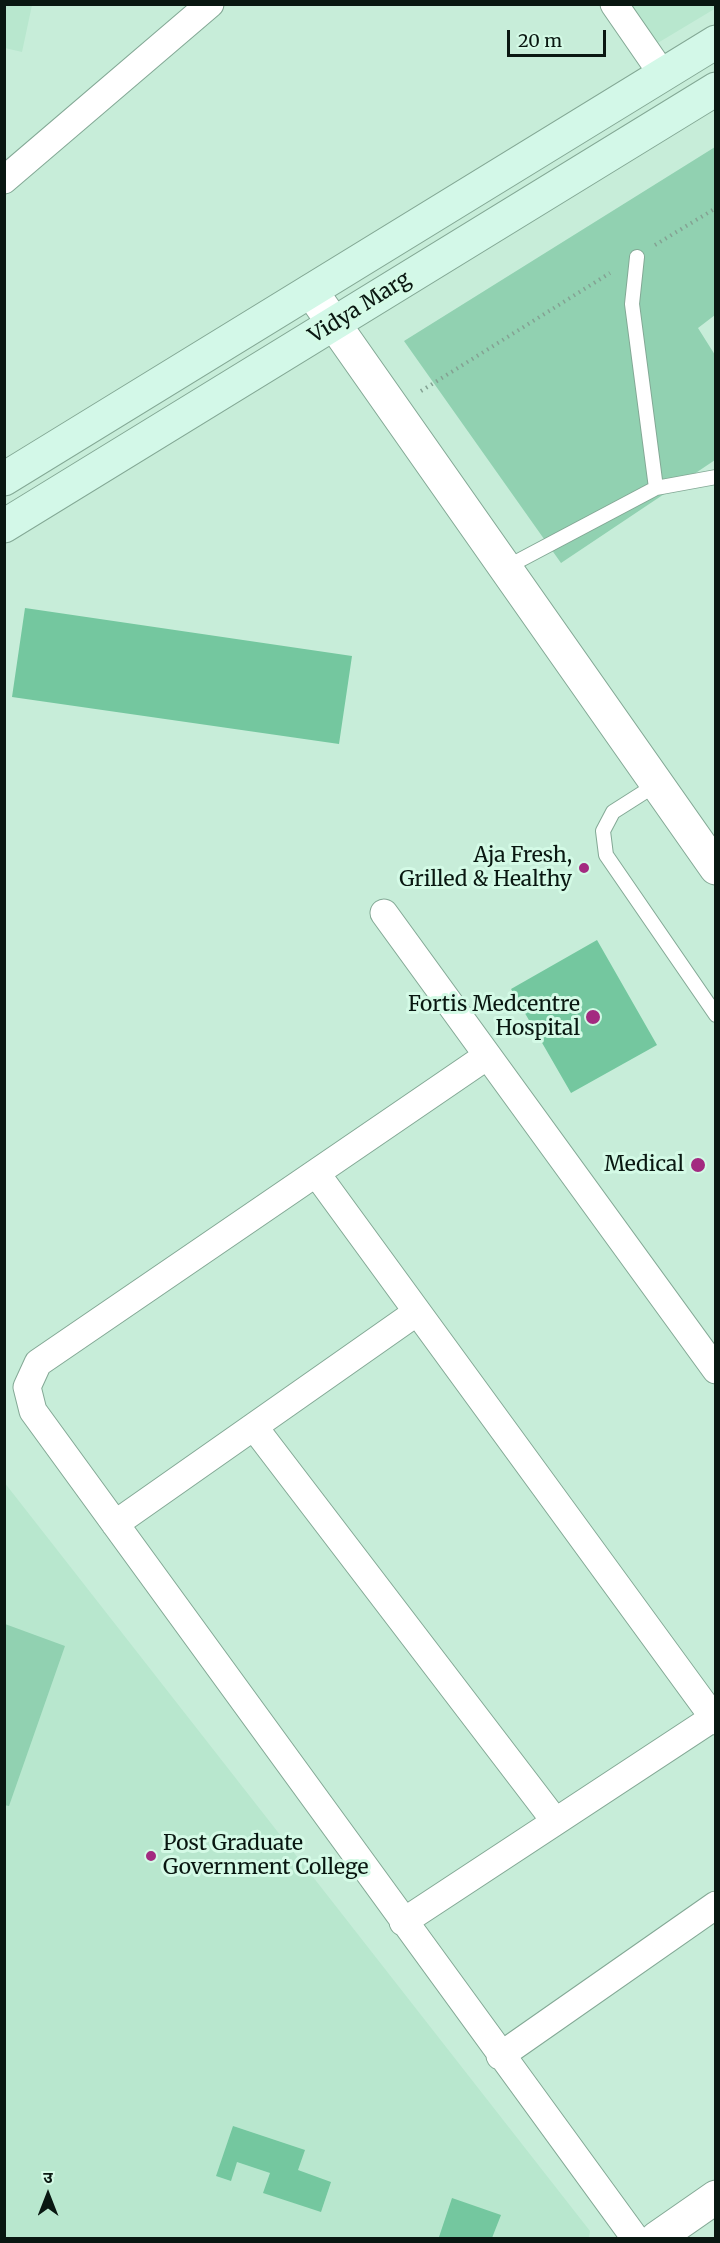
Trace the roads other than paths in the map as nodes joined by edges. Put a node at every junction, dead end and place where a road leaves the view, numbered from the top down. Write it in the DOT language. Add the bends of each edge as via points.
graph roads {
  1 [pos="210,4"];
  2 [pos="614,4"];
  3 [pos="716,42"];
  4 [pos="663,75"];
  5 [pos="716,89"];
  6 [pos="4,180"];
  7 [pos="637,257"];
  8 [pos="311,291"];
  9 [pos="334,324"];
  10 [pos="716,477"];
  11 [pos="4,479"];
  12 [pos="656,488"];
  13 [pos="4,526"];
  14 [pos="505,568"];
  15 [pos="657,784"];
  16 [pos="716,868"];
  17 [pos="384,913"];
  18 [pos="716,1014"];
  19 [pos="487,1056"];
  20 [pos="316,1173"];
  21 [pos="417,1312"];
  22 [pos="716,1370"];
  23 [pos="254,1427"];
  24 [pos="115,1524"];
  25 [pos="715,1718"];
  26 [pos="555,1821"];
  27 [pos="716,1905"];
  28 [pos="403,1922"];
  29 [pos="500,2056"];
  30 [pos="716,2197"];
  31 [pos="635,2238"];
  32 [pos="657,2238"];
  1 -- 6 [label="street"];
  2 -- 4 [label="street"];
  3 -- 4 [label="main road, Vidya Marg"];
  4 -- 8 [label="main road, Vidya Marg"];
  5 -- 9 [label="main road, Vidya Marg"];
  7 -- 12 [label="lane" via="632,304"];
  8 -- 9 [label="street"];
  8 -- 11 [label="main road, Vidya Marg"];
  9 -- 13 [label="main road, Vidya Marg"];
  9 -- 14 [label="street"];
  10 -- 12 [label="lane"];
  12 -- 14 [label="lane"];
  14 -- 15 [label="street"];
  15 -- 16 [label="street"];
  15 -- 18 [label="lane" via="613,812 603,831 606,855"];
  17 -- 19 [label="street"];
  19 -- 20 [label="street"];
  19 -- 22 [label="street"];
  20 -- 21 [label="street"];
  20 -- 24 [label="street" via="38,1363 27,1387 33,1412"];
  21 -- 23 [label="street"];
  21 -- 25 [label="street"];
  23 -- 24 [label="street"];
  23 -- 26 [label="street"];
  24 -- 28 [label="street"];
  25 -- 26 [label="street"];
  26 -- 28 [label="street"];
  27 -- 29 [label="street"];
  28 -- 29 [label="street"];
  29 -- 31 [label="street"];
  30 -- 32 [label="street"];
}
